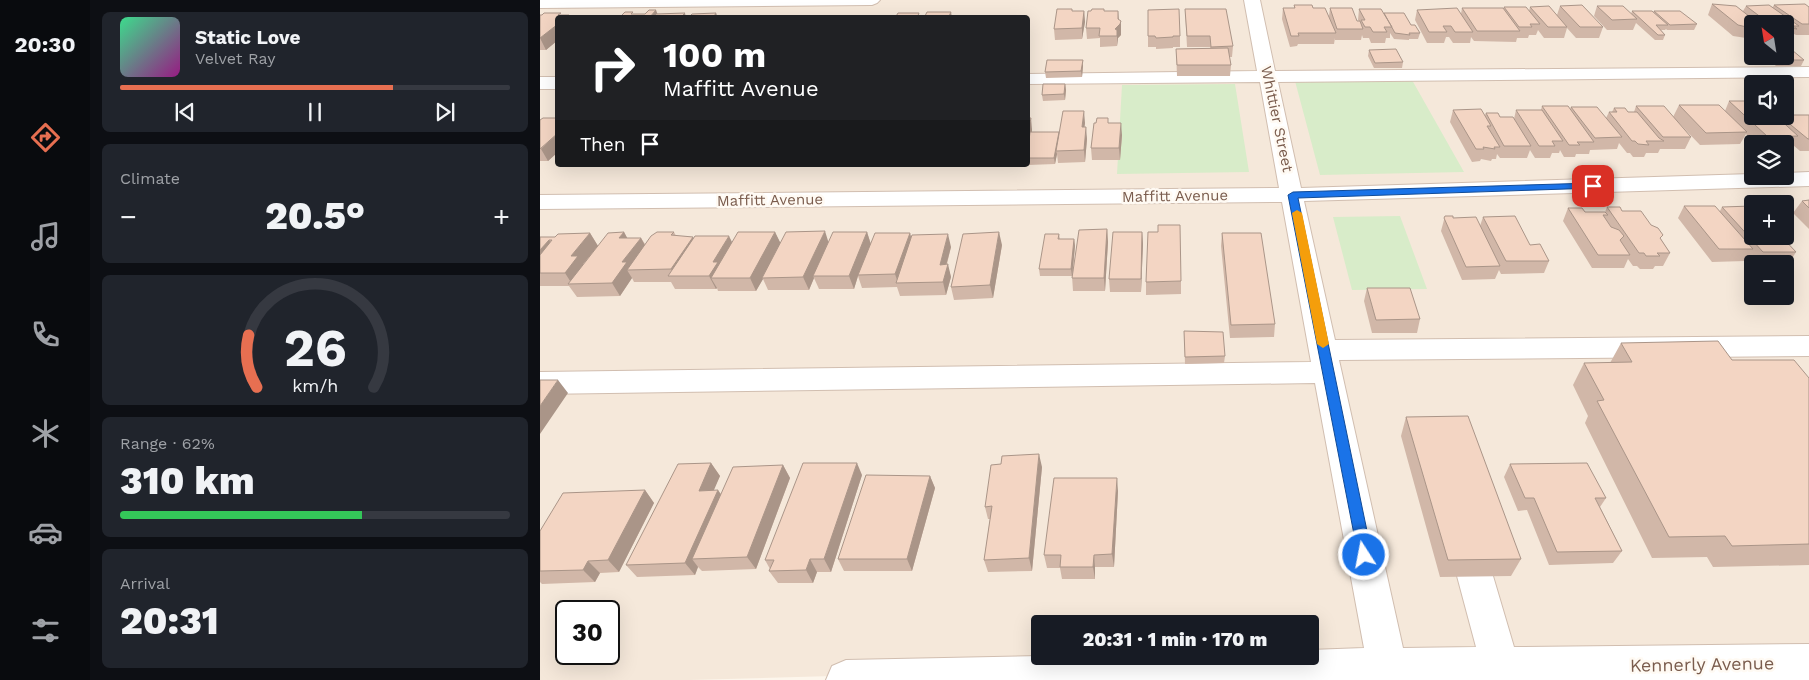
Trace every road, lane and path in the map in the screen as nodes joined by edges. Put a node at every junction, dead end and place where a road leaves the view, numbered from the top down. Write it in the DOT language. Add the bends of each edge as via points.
graph roads {
  1 [pos="872,0"];
  2 [pos="1252,0"];
  3 [pos="540,3"];
  4 [pos="1809,72"];
  5 [pos="1268,78"];
  6 [pos="1030,79"];
  7 [pos="540,83"];
  8 [pos="555,83"];
  9 [pos="1809,179"];
  10 [pos="1293,195"];
  11 [pos="540,202"];
  12 [pos="1809,346"];
  13 [pos="1326,361"];
  14 [pos="540,384"];
  15 [pos="1475,576"];
  16 [pos="1500,666"];
  17 [pos="1793,669"];
  18 [pos="1388,674"];
  19 [pos="846,680"];
  1 -- 3 [label="street"];
  2 -- 5 [label="street, Whittier Street"];
  4 -- 5 [label="street"];
  5 -- 6 [label="street"];
  5 -- 10 [label="street, Whittier Street"];
  7 -- 8 [label="street"];
  9 -- 10 [label="street, Maffitt Avenue"];
  10 -- 11 [label="street, Maffitt Avenue"];
  10 -- 13 [label="street, Whittier Street"];
  12 -- 13 [label="street"];
  13 -- 14 [label="street"];
  13 -- 18 [label="street, Whittier Street"];
  15 -- 16 [label="street"];
  16 -- 17 [label="street, Kennerly Avenue"];
  16 -- 18 [label="street, Kennerly Avenue"];
  18 -- 19 [label="street, Kennerly Avenue"];
}
